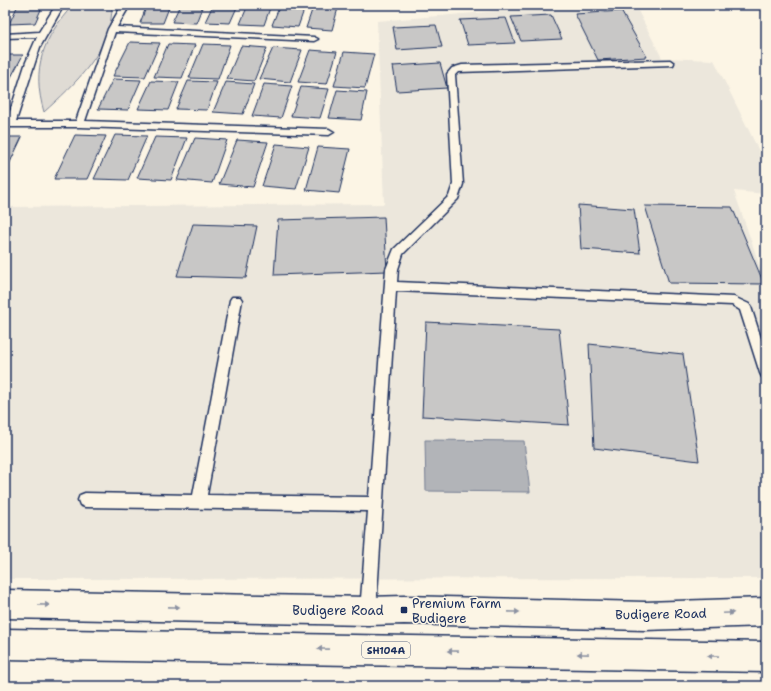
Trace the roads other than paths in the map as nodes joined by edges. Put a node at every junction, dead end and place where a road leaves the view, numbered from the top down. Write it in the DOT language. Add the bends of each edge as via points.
graph roads {
  1 [pos="60,5"];
  2 [pos="126,5"];
  3 [pos="112,29"];
  4 [pos="40,34"];
  5 [pos="5,36"];
  6 [pos="314,39"];
  7 [pos="670,63"];
  8 [pos="8,124"];
  9 [pos="80,124"];
  10 [pos="330,132"];
  11 [pos="390,286"];
  12 [pos="236,300"];
  13 [pos="766,373"];
  14 [pos="84,500"];
  15 [pos="199,502"];
  16 [pos="376,504"];
  17 [pos="5,604"];
  18 [pos="368,611"];
  19 [pos="766,612"];
  20 [pos="5,644"];
  21 [pos="766,657"];
  1 -- 4 [label="lane"];
  2 -- 3 [label="lane"];
  3 -- 6 [label="lane"];
  3 -- 9 [label="lane"];
  4 -- 5 [label="lane"];
  4 -- 8 [label="lane"];
  7 -- 11 [label="lane" via="455,70 451,74 458,184 454,197 398,252"];
  8 -- 9 [label="lane"];
  9 -- 10 [label="lane"];
  11 -- 13 [label="lane" via="734,301 744,308"];
  11 -- 16 [label="lane"];
  12 -- 15 [label="lane"];
  14 -- 15 [label="lane"];
  15 -- 16 [label="lane"];
  16 -- 18 [label="lane"];
  17 -- 18 [label="main road, Budigere Road, one-way"];
  18 -- 19 [label="main road, Budigere Road, one-way" via="645,616"];
  21 -- 20 [label="main road, SH104A, one-way"];
}
